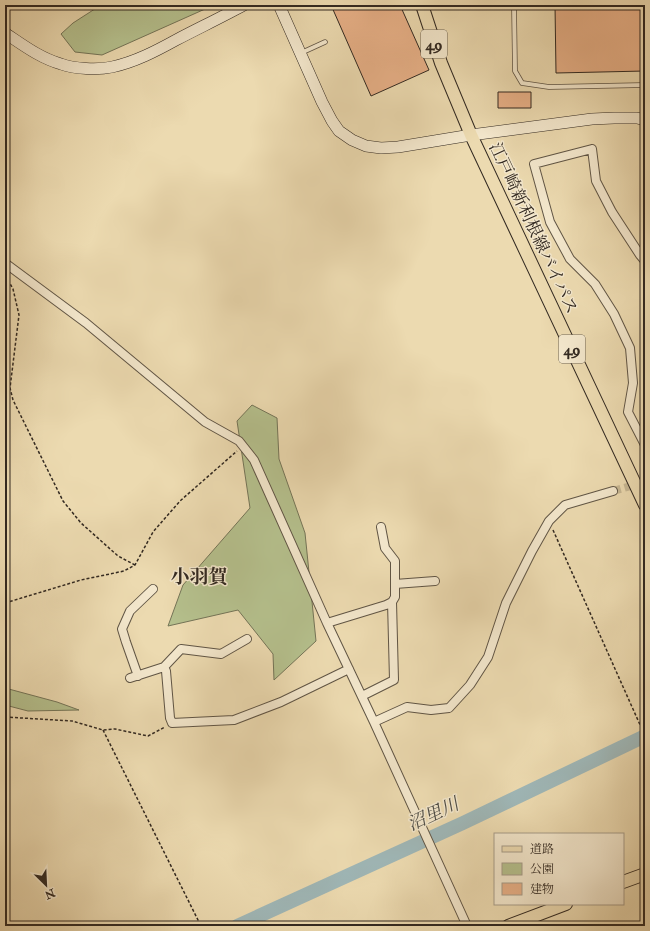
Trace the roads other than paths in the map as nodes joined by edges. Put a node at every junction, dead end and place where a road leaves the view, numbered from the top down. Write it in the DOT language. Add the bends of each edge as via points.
graph roads {
  1 [pos="244,5"];
  2 [pos="279,5"];
  3 [pos="422,5"];
  4 [pos="514,5"];
  5 [pos="5,33"];
  6 [pos="325,42"];
  7 [pos="300,53"];
  8 [pos="645,86"];
  9 [pos="645,120"];
  10 [pos="471,135"];
  11 [pos="645,261"];
  12 [pos="5,264"];
  13 [pos="645,445"];
  14 [pos="613,491"];
  15 [pos="645,505"];
  16 [pos="381,527"];
  17 [pos="435,581"];
  18 [pos="395,584"];
  19 [pos="153,589"];
  20 [pos="392,602"];
  21 [pos="327,623"];
  22 [pos="247,639"];
  23 [pos="164,667"];
  24 [pos="349,669"];
  25 [pos="362,696"];
  26 [pos="374,722"];
  27 [pos="645,874"];
  28 [pos="624,882"];
  29 [pos="563,905"];
  30 [pos="467,926"];
  31 [pos="508,926"];
  1 -- 5 [label="street" via="138,59 110,68 62,65 35,54"];
  2 -- 7 [label="street"];
  3 -- 10 [label="main road, 江戸崎新利根線バイパス / 49" via="441,62"];
  4 -- 8 [label="lane" via="515,71 522,83 549,86"];
  6 -- 7 [label="lane"];
  7 -- 10 [label="street" via="332,121 352,140 366,146 381,148"];
  9 -- 10 [label="street" via="592,119"];
  10 -- 15 [label="main road, 江戸崎新利根線バイパス / 49"];
  11 -- 13 [label="street" via="612,212 596,181 592,149 534,164 550,222 570,259 595,284 614,314 630,348 633,383 628,412"];
  12 -- 21 [label="street" via="86,323 205,422 239,441 254,460"];
  14 -- 26 [label="street" via="565,505 549,521 506,603 488,657 470,685 449,708 431,710 407,707"];
  16 -- 18 [label="street" via="385,548 395,561"];
  17 -- 18 [label="street"];
  18 -- 20 [label="street" via="395,597"];
  19 -- 23 [label="street" via="130,611 122,629 134,677"];
  20 -- 21 [label="street"];
  20 -- 25 [label="street" via="394,680"];
  21 -- 24 [label="street"];
  22 -- 23 [label="street" via="221,654 181,649"];
  23 -- 24 [label="street" via="172,723 234,720 281,702"];
  24 -- 25 [label="street"];
  25 -- 26 [label="street"];
  26 -- 30 [label="street"];
  27 -- 28 [label="main road"];
  29 -- 31 [label="main road"];
}
